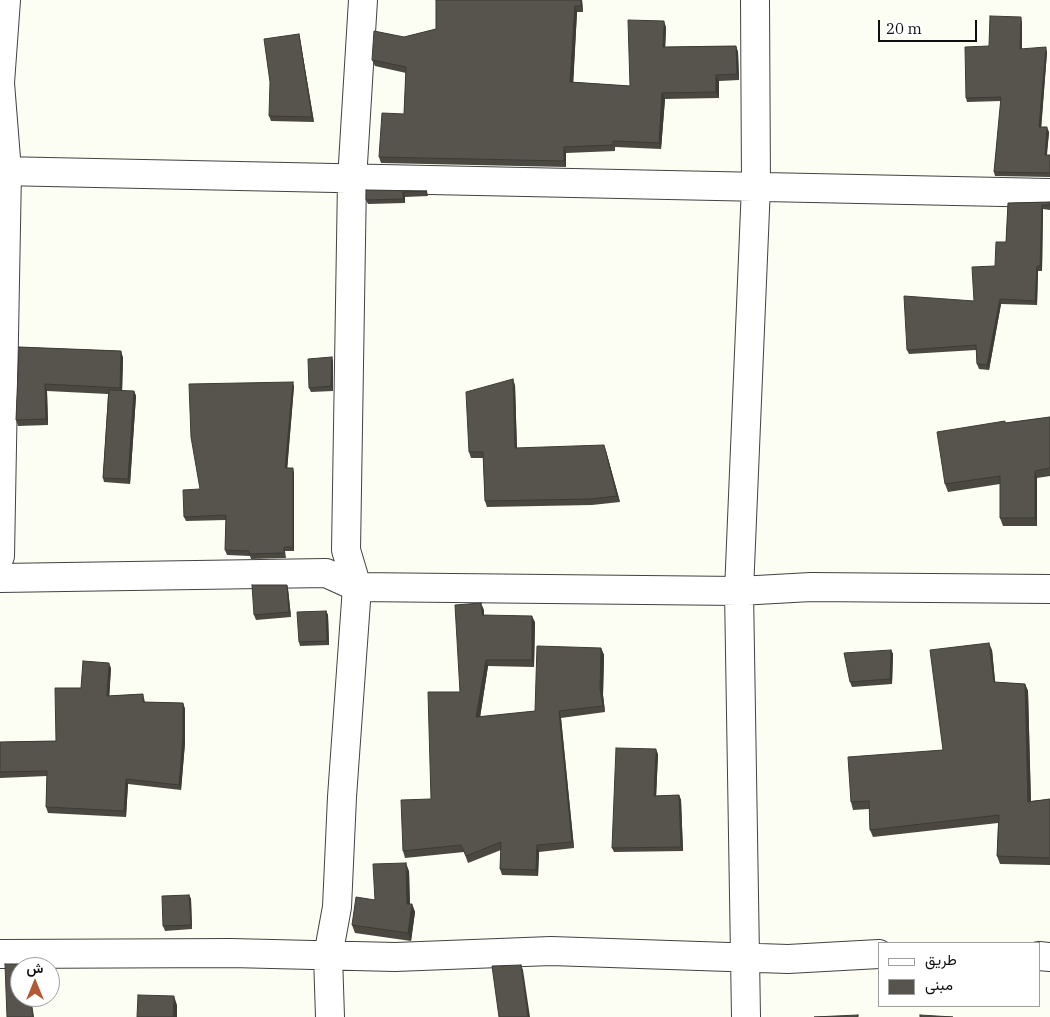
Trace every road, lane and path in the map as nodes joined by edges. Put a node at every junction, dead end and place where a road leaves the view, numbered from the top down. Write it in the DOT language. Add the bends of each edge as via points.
graph roads {
  1 [pos="6,0"];
  2 [pos="363,0"];
  3 [pos="756,0"];
  4 [pos="4,171"];
  5 [pos="352,180"];
  6 [pos="756,186"];
  7 [pos="1050,193"];
  8 [pos="0,556"];
  9 [pos="0,578"];
  10 [pos="357,587"];
  11 [pos="1050,589"];
  12 [pos="740,591"];
  13 [pos="0,954"];
  14 [pos="878,954"];
  15 [pos="328,956"];
  16 [pos="745,957"];
  17 [pos="330,1017"];
  18 [pos="746,1017"];
  1 -- 4 [label="street" via="0,83"];
  2 -- 5 [label="street"];
  3 -- 6 [label="street"];
  4 -- 5 [label="street"];
  4 -- 8 [label="street"];
  5 -- 6 [label="street"];
  5 -- 10 [label="street" via="346,550"];
  6 -- 7 [label="street"];
  6 -- 12 [label="street"];
  9 -- 10 [label="street" via="326,573"];
  10 -- 12 [label="street"];
  10 -- 15 [label="street" via="337,907"];
  11 -- 12 [label="street" via="811,587"];
  12 -- 16 [label="street"];
  13 -- 15 [label="street"];
  14 -- 16 [label="street" via="788,959"];
  15 -- 16 [label="street" via="396,957 551,951"];
  15 -- 17 [label="street"];
  16 -- 18 [label="street"];
}
